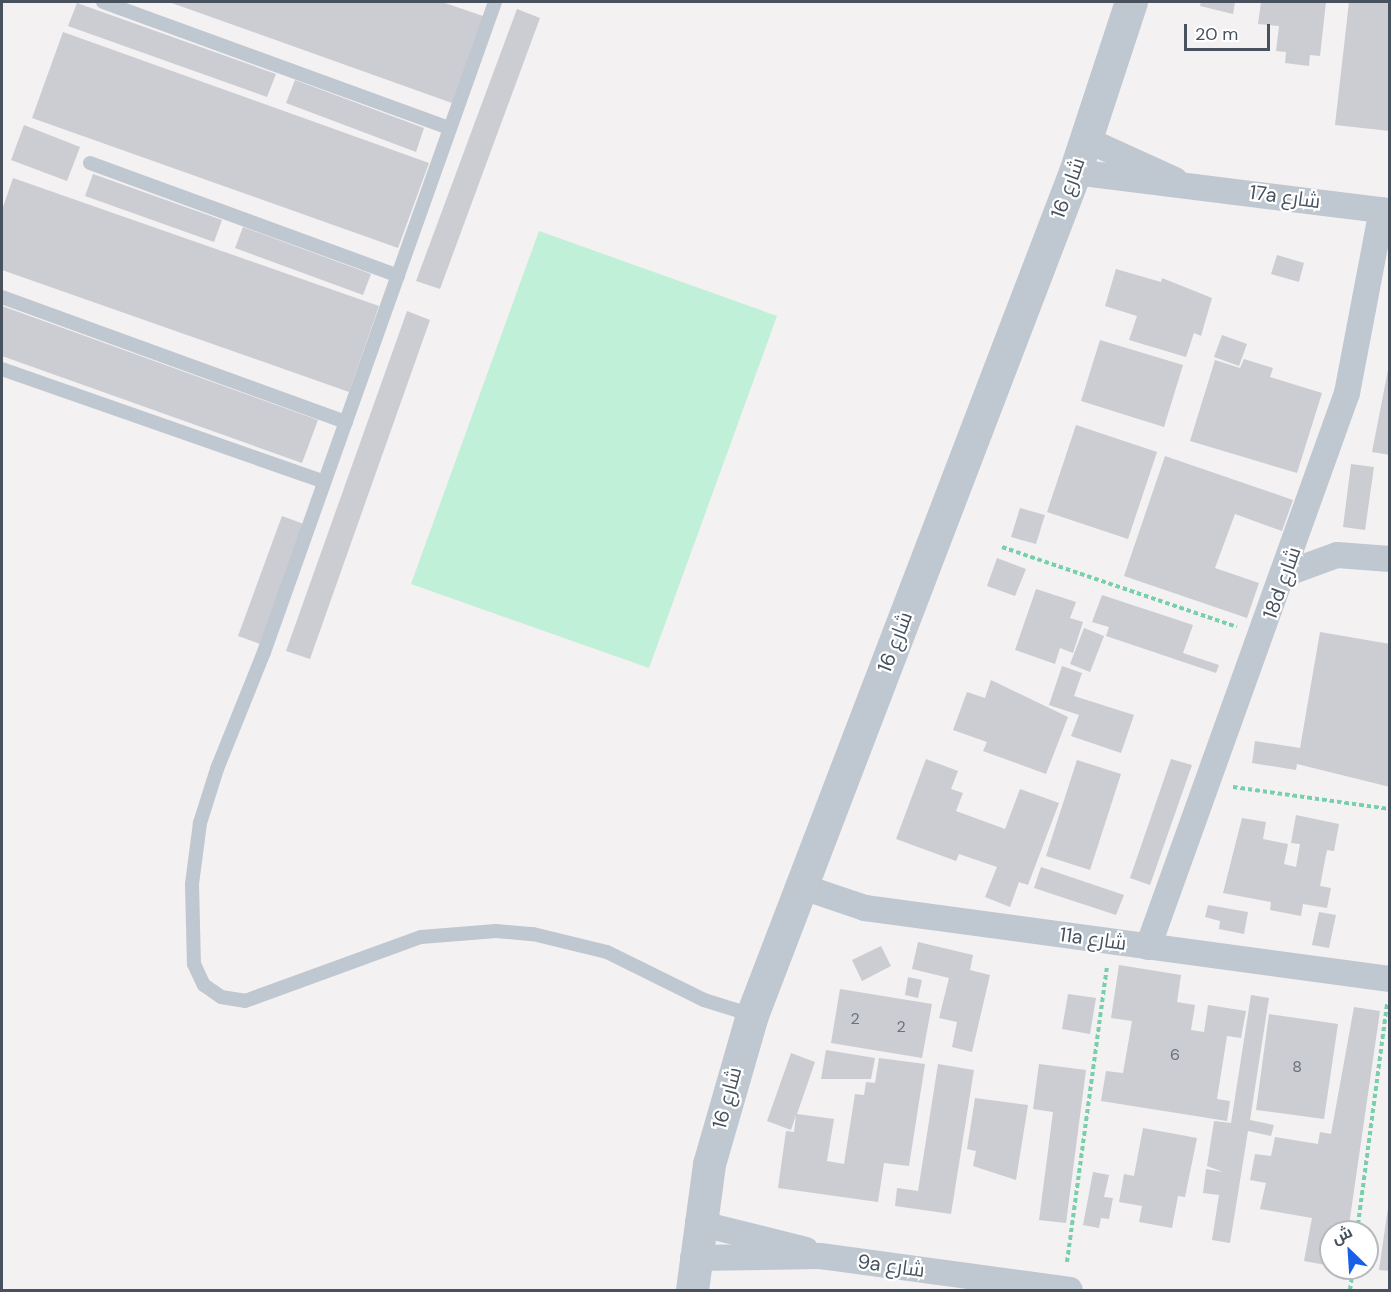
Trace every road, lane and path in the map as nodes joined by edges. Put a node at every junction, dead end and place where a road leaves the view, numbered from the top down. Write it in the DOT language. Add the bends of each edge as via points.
graph roads {
  1 [pos="103,2"];
  2 [pos="495,2"];
  3 [pos="1131,2"];
  4 [pos="450,128"];
  5 [pos="1085,139"];
  6 [pos="90,163"];
  7 [pos="1075,172"];
  8 [pos="1181,184"];
  9 [pos="1386,211"];
  10 [pos="398,276"];
  11 [pos="2,297"];
  12 [pos="2,369"];
  13 [pos="346,422"];
  14 [pos="324,482"];
  15 [pos="1002,547"];
  16 [pos="1389,559"];
  17 [pos="1285,574"];
  18 [pos="1263,636"];
  19 [pos="1209,783"];
  20 [pos="1389,809"];
  21 [pos="800,886"];
  22 [pos="1111,942"];
  23 [pos="1149,947"];
  24 [pos="1389,986"];
  25 [pos="752,1015"];
  26 [pos="1359,1220"];
  27 [pos="698,1223"];
  28 [pos="820,1256"];
  29 [pos="693,1258"];
  30 [pos="692,1290"];
  31 [pos="1066,1290"];
  1 -- 4 [label="lane"];
  2 -- 4 [label="lane"];
  3 -- 5 [label="street, شارع 16"];
  4 -- 10 [label="lane"];
  5 -- 7 [label="street, شارع 16"];
  5 -- 8 [label="street, 17a شارع"];
  6 -- 10 [label="lane"];
  7 -- 8 [label="street, 17a شارع"];
  7 -- 21 [label="street, شارع 16"];
  8 -- 9 [label="street, 17a شارع"];
  9 -- 17 [label="street, 18d شارع" via="1352,373"];
  10 -- 13 [label="lane"];
  11 -- 13 [label="lane"];
  12 -- 14 [label="lane"];
  13 -- 14 [label="lane"];
  14 -- 25 [label="lane" via="200,823 191,945 204,985 221,997 245,1001 421,937 496,931 607,952 704,1000"];
  15 -- 18 [label="path"];
  16 -- 17 [label="street" via="1337,555"];
  17 -- 18 [label="street, 18d شارع"];
  18 -- 19 [label="street, 18d شارع"];
  19 -- 20 [label="path"];
  19 -- 23 [label="street, 18d شارع"];
  21 -- 22 [label="street, 11a شارع" via="865,908"];
  21 -- 25 [label="street, شارع 16"];
  22 -- 23 [label="street, 11a شارع"];
  22 -- 31 [label="path"];
  23 -- 24 [label="street, 11a شارع"];
  24 -- 26 [label="path"];
  25 -- 27 [label="street, شارع 16" via="728,1087"];
  27 -- 28 [label="street, 9a شارع"];
  27 -- 29 [label="street, شارع 16"];
  28 -- 29 [label="street, 9a شارع"];
  28 -- 31 [label="street, 9a شارع"];
  29 -- 30 [label="street, شارع 16"];
}
